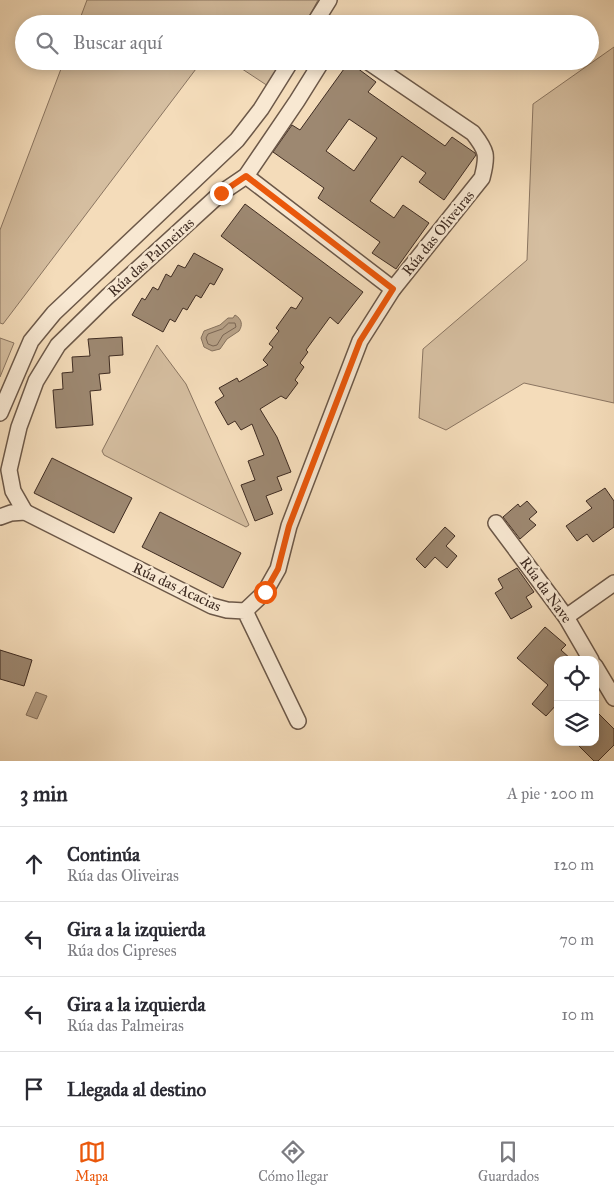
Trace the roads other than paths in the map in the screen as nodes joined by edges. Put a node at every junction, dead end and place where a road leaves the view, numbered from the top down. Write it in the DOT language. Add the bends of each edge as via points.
graph roads {
  1 [pos="328,0"];
  2 [pos="319,15"];
  3 [pos="285,70"];
  4 [pos="317,70"];
  5 [pos="380,70"];
  6 [pos="246,176"];
  7 [pos="393,289"];
  8 [pos="0,413"];
  9 [pos="4,474"];
  10 [pos="25,512"];
  11 [pos="0,517"];
  12 [pos="496,523"];
  13 [pos="614,583"];
  14 [pos="245,611"];
  15 [pos="566,617"];
  16 [pos="590,656"];
  17 [pos="599,673"];
  18 [pos="614,698"];
  19 [pos="298,721"];
  1 -- 2 [label="street"];
  3 -- 8 [label="street, Rúa das Palmeiras" via="237,140 54,314 31,341"];
  4 -- 6 [label="street, Rúa das Palmeiras"];
  5 -- 7 [label="street, Rúa das Oliveiras" via="473,133 483,146 486,160 482,178"];
  6 -- 7 [label="street"];
  6 -- 9 [label="street, Rúa das Palmeiras" via="221,193 58,345 36,381"];
  7 -- 14 [label="street, Rúa das Oliveiras" via="360,341 289,526 278,569 265,592"];
  9 -- 10 [label="street, Rúa das Palmeiras"];
  10 -- 11 [label="street"];
  10 -- 14 [label="street, Rúa das Acacias" via="212,606"];
  12 -- 15 [label="street, Rúa da Nave"];
  13 -- 15 [label="street"];
  14 -- 19 [label="street"];
  15 -- 16 [label="street, Rúa da Nave"];
  17 -- 18 [label="street"];
}
